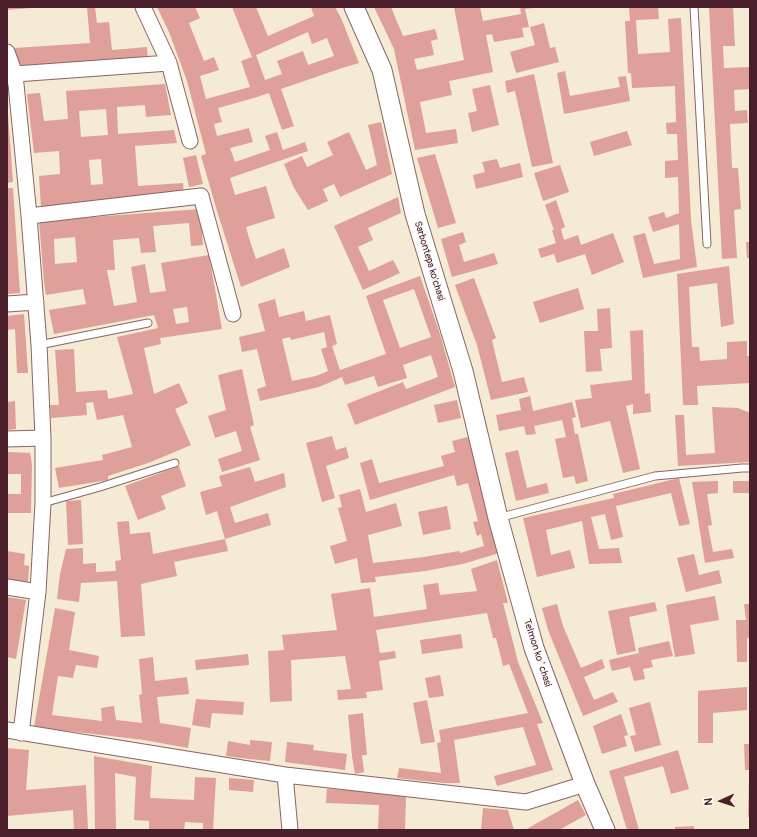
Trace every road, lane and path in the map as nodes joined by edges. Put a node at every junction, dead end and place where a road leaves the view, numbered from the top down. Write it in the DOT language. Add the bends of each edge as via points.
graph roads {
  1 [pos="143,7"];
  2 [pos="354,7"];
  3 [pos="694,7"];
  4 [pos="7,52"];
  5 [pos="169,63"];
  6 [pos="11,76"];
  7 [pos="190,141"];
  8 [pos="30,216"];
  9 [pos="707,244"];
  10 [pos="36,302"];
  11 [pos="7,304"];
  12 [pos="233,314"];
  13 [pos="148,323"];
  14 [pos="39,345"];
  15 [pos="43,438"];
  16 [pos="7,439"];
  17 [pos="175,462"];
  18 [pos="750,468"];
  19 [pos="43,503"];
  20 [pos="498,518"];
  21 [pos="7,587"];
  22 [pos="38,592"];
  23 [pos="14,731"];
  24 [pos="285,775"];
  25 [pos="585,784"];
  26 [pos="290,830"];
  27 [pos="605,830"];
  1 -- 5 [label="street"];
  2 -- 20 [label="street, Sarbontepa ko'chasi" via="382,70 415,214 463,372"];
  3 -- 9 [label="lane"];
  4 -- 6 [label="street"];
  5 -- 6 [label="street"];
  5 -- 7 [label="street"];
  6 -- 8 [label="street"];
  8 -- 10 [label="street"];
  8 -- 12 [label="street" via="201,196"];
  10 -- 11 [label="street"];
  10 -- 14 [label="street"];
  13 -- 14 [label="lane"];
  14 -- 15 [label="street"];
  15 -- 16 [label="street"];
  15 -- 19 [label="street"];
  17 -- 19 [label="lane"];
  18 -- 20 [label="lane" via="655,476"];
  19 -- 22 [label="street"];
  20 -- 25 [label="street, Telmon koʻchasi" via="534,648"];
  21 -- 22 [label="street"];
  22 -- 23 [label="street"];
  23 -- 24 [label="street"];
  24 -- 25 [label="street" via="526,802"];
  24 -- 26 [label="street"];
  25 -- 27 [label="street"];
}
